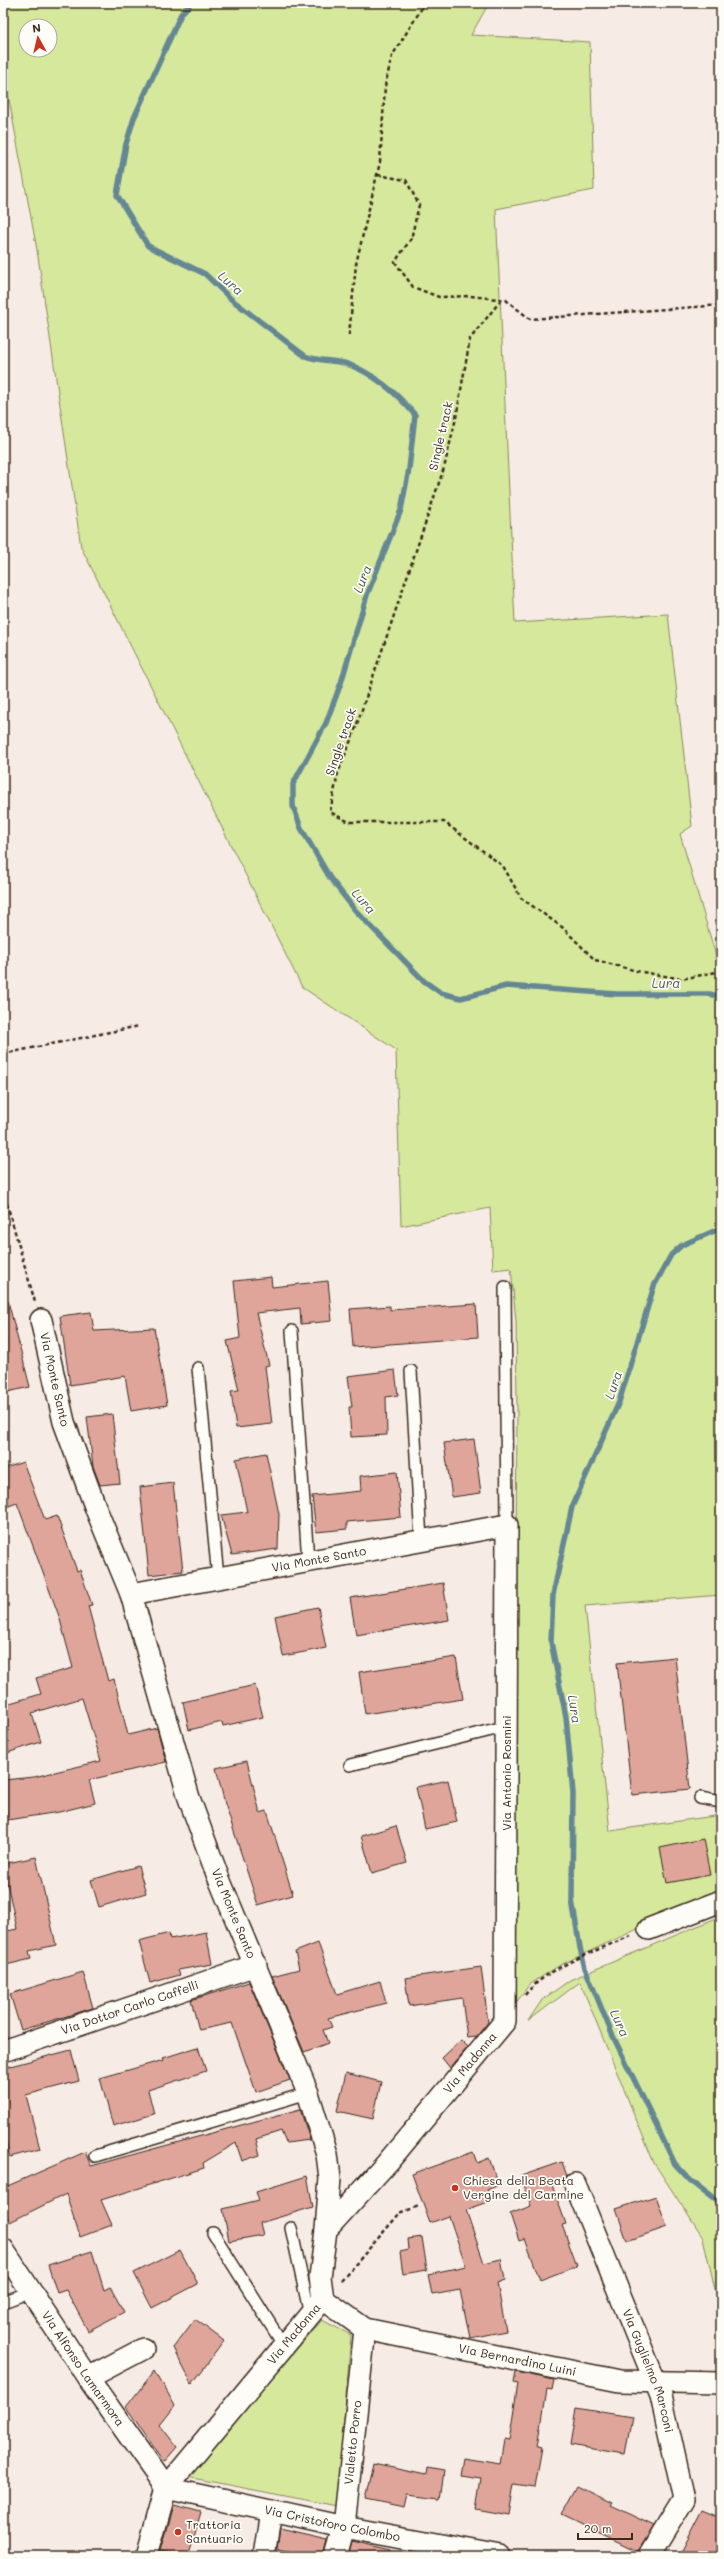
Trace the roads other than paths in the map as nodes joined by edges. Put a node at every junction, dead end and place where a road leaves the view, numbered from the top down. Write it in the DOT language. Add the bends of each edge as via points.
graph roads {
  1 [pos="505,1287"];
  2 [pos="41,1320"];
  3 [pos="292,1330"];
  4 [pos="198,1368"];
  5 [pos="411,1371"];
  6 [pos="507,1525"];
  7 [pos="421,1540"];
  8 [pos="308,1561"];
  9 [pos="218,1578"];
  10 [pos="131,1594"];
  11 [pos="508,1726"];
  12 [pos="350,1765"];
  13 [pos="700,1798"];
  14 [pos="721,1802"];
  15 [pos="721,1901"];
  16 [pos="649,1929"];
  17 [pos="256,1966"];
  18 [pos="505,2021"];
  19 [pos="3,2051"];
  20 [pos="308,2093"];
  21 [pos="95,2156"];
  22 [pos="576,2184"];
  23 [pos="292,2228"];
  24 [pos="326,2230"];
  25 [pos="213,2234"];
  26 [pos="3,2249"];
  27 [pos="30,2292"];
  28 [pos="330,2292"];
  29 [pos="3,2302"];
  30 [pos="310,2315"];
  31 [pos="365,2329"];
  32 [pos="284,2346"];
  33 [pos="143,2349"];
  34 [pos="88,2378"];
  35 [pos="654,2382"];
  36 [pos="721,2383"];
  37 [pos="166,2488"];
  38 [pos="271,2511"];
  39 [pos="344,2527"];
  40 [pos="147,2556"];
  41 [pos="264,2556"];
  42 [pos="336,2556"];
  43 [pos="499,2556"];
  44 [pos="649,2556"];
  1 -- 6 [label="lane"];
  2 -- 10 [label="street, Via Monte Santo" via="64,1422"];
  3 -- 8 [label="lane"];
  4 -- 9 [label="lane"];
  5 -- 7 [label="lane"];
  6 -- 7 [label="street, Via Monte Santo"];
  6 -- 11 [label="street, Via Antonio Rosmini"];
  7 -- 8 [label="street, Via Monte Santo"];
  8 -- 9 [label="street, Via Monte Santo"];
  9 -- 10 [label="street, Via Monte Santo"];
  10 -- 17 [label="street, Via Monte Santo" via="189,1798 217,1874"];
  11 -- 12 [label="lane"];
  11 -- 18 [label="street, Via Antonio Rosmini"];
  13 -- 14 [label="lane"];
  15 -- 16 [label="street"];
  17 -- 19 [label="street, Via Dottor Carlo Caffelli"];
  17 -- 20 [label="street, Via Monte Santo"];
  18 -- 24 [label="street, Via Madonna" via="387,2163"];
  20 -- 21 [label="lane"];
  20 -- 24 [label="street, Via Monte Santo" via="327,2154 330,2178"];
  22 -- 35 [label="street, Via Guglielmo Marconi"];
  23 -- 30 [label="lane"];
  24 -- 28 [label="street, Via Madonna" via="320,2277"];
  25 -- 32 [label="lane"];
  26 -- 27 [label="street, Via Alfonso Lamarmora"];
  27 -- 29 [label="lane"];
  27 -- 34 [label="street, Via Alfonso Lamarmora"];
  28 -- 30 [label="street, Via Madonna"];
  28 -- 31 [label="street, Via Bernardino Luini"];
  30 -- 32 [label="street, Via Madonna"];
  31 -- 35 [label="street, Via Bernardino Luini" via="619,2381"];
  31 -- 39 [label="street, Vialetto Porro"];
  32 -- 37 [label="street, Via Madonna"];
  33 -- 34 [label="street"];
  34 -- 37 [label="street, Via Alfonso Lamarmora"];
  35 -- 36 [label="street, Via Bernardino Luini"];
  35 -- 44 [label="street, Via Guglielmo Marconi" via="663,2403 684,2499"];
  37 -- 38 [label="street, Via Cristoforo Colombo"];
  37 -- 40 [label="street, Via Madonna"];
  38 -- 39 [label="street, Via Cristoforo Colombo"];
  38 -- 41 [label="street"];
  39 -- 42 [label="street, Vialetto Porro"];
  39 -- 43 [label="street, Via Cristoforo Colombo"];
}
